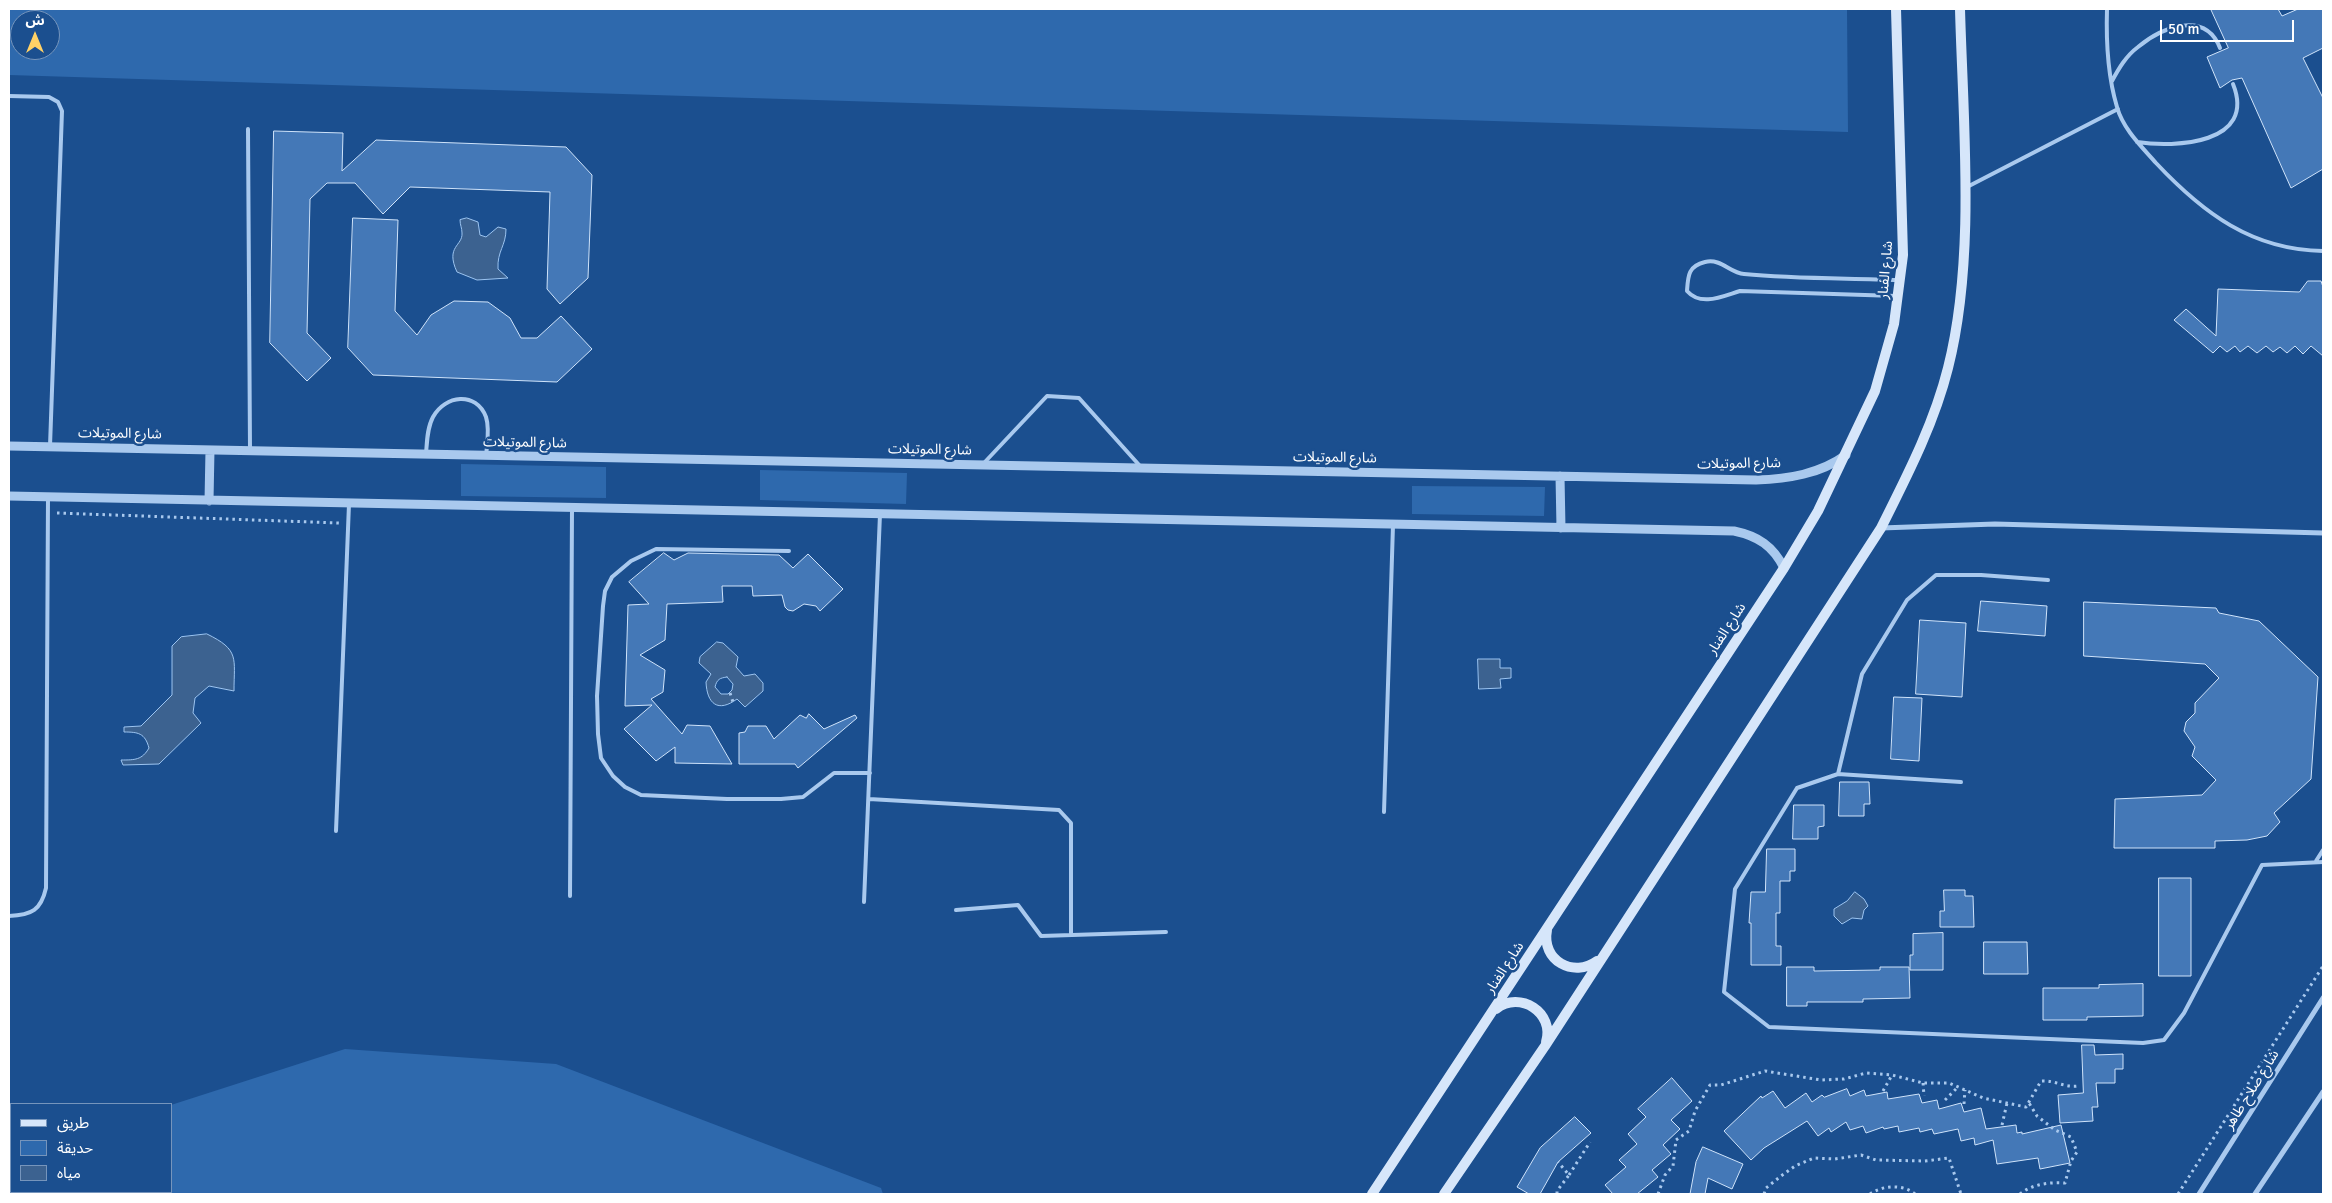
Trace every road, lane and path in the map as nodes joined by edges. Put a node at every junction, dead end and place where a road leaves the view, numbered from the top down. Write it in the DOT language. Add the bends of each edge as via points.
graph roads {
  1 [pos="1896,9"];
  2 [pos="1960,9"];
  3 [pos="2108,9"];
  4 [pos="2220,48"];
  5 [pos="2112,81"];
  6 [pos="2233,84"];
  7 [pos="9,96"];
  8 [pos="2118,109"];
  9 [pos="248,130"];
  10 [pos="2137,142"];
  11 [pos="1965,188"];
  12 [pos="2323,251"];
  13 [pos="1901,280"];
  14 [pos="1898,296"];
  15 [pos="9,446"];
  16 [pos="50,446"];
  17 [pos="210,450"];
  18 [pos="250,450"];
  19 [pos="426,454"];
  20 [pos="1846,455"];
  21 [pos="486,456"];
  22 [pos="982,465"];
  23 [pos="1142,468"];
  24 [pos="1560,476"];
  25 [pos="9,496"];
  26 [pos="48,497"];
  27 [pos="208,501"];
  28 [pos="348,503"];
  29 [pos="572,508"];
  30 [pos="47,513"];
  31 [pos="880,514"];
  32 [pos="348,524"];
  33 [pos="1393,525"];
  34 [pos="1561,528"];
  35 [pos="1880,528"];
  36 [pos="2323,533"];
  37 [pos="789,550"];
  38 [pos="1784,568"];
  39 [pos="2048,580"];
  40 [pos="730,693"];
  41 [pos="733,702"];
  42 [pos="870,773"];
  43 [pos="1838,774"];
  44 [pos="1961,782"];
  45 [pos="868,800"];
  46 [pos="1384,812"];
  47 [pos="336,831"];
  48 [pos="2323,850"];
  49 [pos="2316,861"];
  50 [pos="2323,862"];
  51 [pos="570,896"];
  52 [pos="864,902"];
  53 [pos="956,910"];
  54 [pos="9,916"];
  55 [pos="1548,927"];
  56 [pos="1166,932"];
  57 [pos="1071,935"];
  58 [pos="1599,960"];
  59 [pos="2323,966"];
  60 [pos="2323,998"];
  61 [pos="1494,1010"];
  62 [pos="1545,1046"];
  63 [pos="1892,1074"];
  64 [pos="1923,1083"];
  65 [pos="2078,1086"];
  66 [pos="1958,1087"];
  67 [pos="1965,1090"];
  68 [pos="1883,1091"];
  69 [pos="2323,1092"];
  70 [pos="1924,1096"];
  71 [pos="1945,1100"];
  72 [pos="2007,1103"];
  73 [pos="2029,1103"];
  74 [pos="1964,1104"];
  75 [pos="2002,1125"];
  76 [pos="1590,1142"];
  77 [pos="1558,1162"];
  78 [pos="1569,1175"];
  79 [pos="1372,1194"];
  80 [pos="1444,1194"];
  81 [pos="1557,1194"];
  82 [pos="1658,1194"];
  83 [pos="1764,1194"];
  84 [pos="1870,1194"];
  85 [pos="1915,1194"];
  86 [pos="1961,1194"];
  87 [pos="2020,1194"];
  88 [pos="2178,1194"];
  89 [pos="2199,1194"];
  90 [pos="2255,1194"];
  1 -- 13 [label="main road, شارع الفنار"];
  2 -- 11 [label="main road"];
  3 -- 5 [label="lane"];
  4 -- 5 [label="lane" via="2215,37 2203,29 2188,25 2168,29 2137,47"];
  5 -- 8 [label="lane"];
  6 -- 10 [label="lane" via="2238,100 2236,113 2232,122 2218,134 2170,145"];
  7 -- 16 [label="lane" via="49,97 58,102 62,111"];
  8 -- 10 [label="lane"];
  8 -- 11 [label="lane"];
  9 -- 18 [label="lane"];
  10 -- 12 [label="lane" via="2191,199 2225,223 2268,242"];
  11 -- 35 [label="main road" via="1959,309 1948,368 1930,424"];
  13 -- 14 [label="main road, شارع الفنار"];
  13 -- 14 [label="lane" via="1741,274 1718,262 1698,264 1688,274 1687,291 1698,299 1718,298 1740,291"];
  14 -- 20 [label="main road, شارع الفنار" via="1888,349 1875,391"];
  15 -- 16 [label="street, شارع الموتيلات"];
  16 -- 17 [label="street, شارع الموتيلات"];
  17 -- 18 [label="street, شارع الموتيلات"];
  17 -- 27 [label="street"];
  18 -- 19 [label="street, شارع الموتيلات"];
  19 -- 21 [label="street, شارع الموتيلات"];
  19 -- 21 [label="lane" via="431,420 443,403 452,399 470,400 484,412 488,428"];
  20 -- 24 [label="street, شارع الموتيلات" via="1818,470 1777,479"];
  20 -- 38 [label="main road, شارع الفنار"];
  21 -- 22 [label="street, شارع الموتيلات"];
  22 -- 23 [label="street, شارع الموتيلات"];
  22 -- 23 [label="lane" via="1047,396 1079,398"];
  23 -- 24 [label="street, شارع الموتيلات"];
  24 -- 34 [label="street"];
  25 -- 26 [label="street"];
  26 -- 27 [label="street"];
  26 -- 30 [label="lane"];
  27 -- 28 [label="street"];
  28 -- 29 [label="street"];
  28 -- 32 [label="lane"];
  29 -- 31 [label="street"];
  29 -- 51 [label="lane"];
  30 -- 32 [label="path"];
  30 -- 54 [label="lane" via="46,888 42,903 32,911"];
  31 -- 33 [label="street"];
  31 -- 42 [label="lane"];
  32 -- 47 [label="lane"];
  33 -- 34 [label="street"];
  33 -- 46 [label="lane"];
  34 -- 38 [label="street" via="1740,532 1768,544"];
  35 -- 36 [label="street" via="1995,524"];
  35 -- 58 [label="main road"];
  37 -- 42 [label="lane" via="656,549 631,561 612,577 605,591 603,606 597,696 601,758 613,776 641,795 754,799 803,797 834,773"];
  38 -- 55 [label="main road, شارع الفنار"];
  39 -- 43 [label="lane" via="1936,575 1907,600 1862,674"];
  40 -- 41 [label="path"];
  42 -- 45 [label="lane"];
  43 -- 44 [label="lane"];
  43 -- 49 [label="lane" via="1797,788 1735,889 1724,992 1769,1027 2143,1043 2164,1040 2184,1012 2262,865"];
  45 -- 52 [label="lane"];
  45 -- 57 [label="lane" via="1059,810 1071,823"];
  48 -- 49 [label="lane"];
  49 -- 50 [label="lane"];
  53 -- 57 [label="lane" via="1018,904 1042,936"];
  55 -- 58 [label="main road" via="1549,951 1560,964 1576,969"];
  55 -- 61 [label="main road, شارع الفنار"];
  56 -- 57 [label="lane"];
  58 -- 62 [label="main road"];
  59 -- 88 [label="path"];
  60 -- 89 [label="street, شارع صلاح طاهر"];
  61 -- 62 [label="main road" via="1509,1002 1534,1007 1545,1020 1548,1038"];
  61 -- 79 [label="main road, شارع الفنار"];
  62 -- 80 [label="main road"];
  63 -- 64 [label="path"];
  63 -- 68 [label="path"];
  63 -- 82 [label="path" via="1866,1073 1844,1079 1821,1080 1764,1071 1721,1085 1710,1085 1695,1111 1689,1131 1676,1140 1673,1166 1665,1175"];
  64 -- 66 [label="path" via="1948,1083"];
  64 -- 70 [label="path"];
  65 -- 73 [label="path" via="2068,1088 2053,1080 2041,1081"];
  66 -- 67 [label="path"];
  66 -- 71 [label="path"];
  67 -- 72 [label="path"];
  67 -- 74 [label="path"];
  69 -- 90 [label="street"];
  72 -- 73 [label="path" via="2026,1107"];
  72 -- 75 [label="path"];
  73 -- 87 [label="path" via="2037,1116 2071,1138 2077,1152 2065,1183 2052,1182"];
  76 -- 78 [label="path"];
  77 -- 78 [label="path"];
  78 -- 81 [label="path"];
  83 -- 86 [label="path" via="1766,1188 1781,1176 1814,1158 1861,1155 1876,1160 1925,1162 1948,1158"];
  84 -- 85 [label="path" via="1878,1188 1896,1187"];
}
